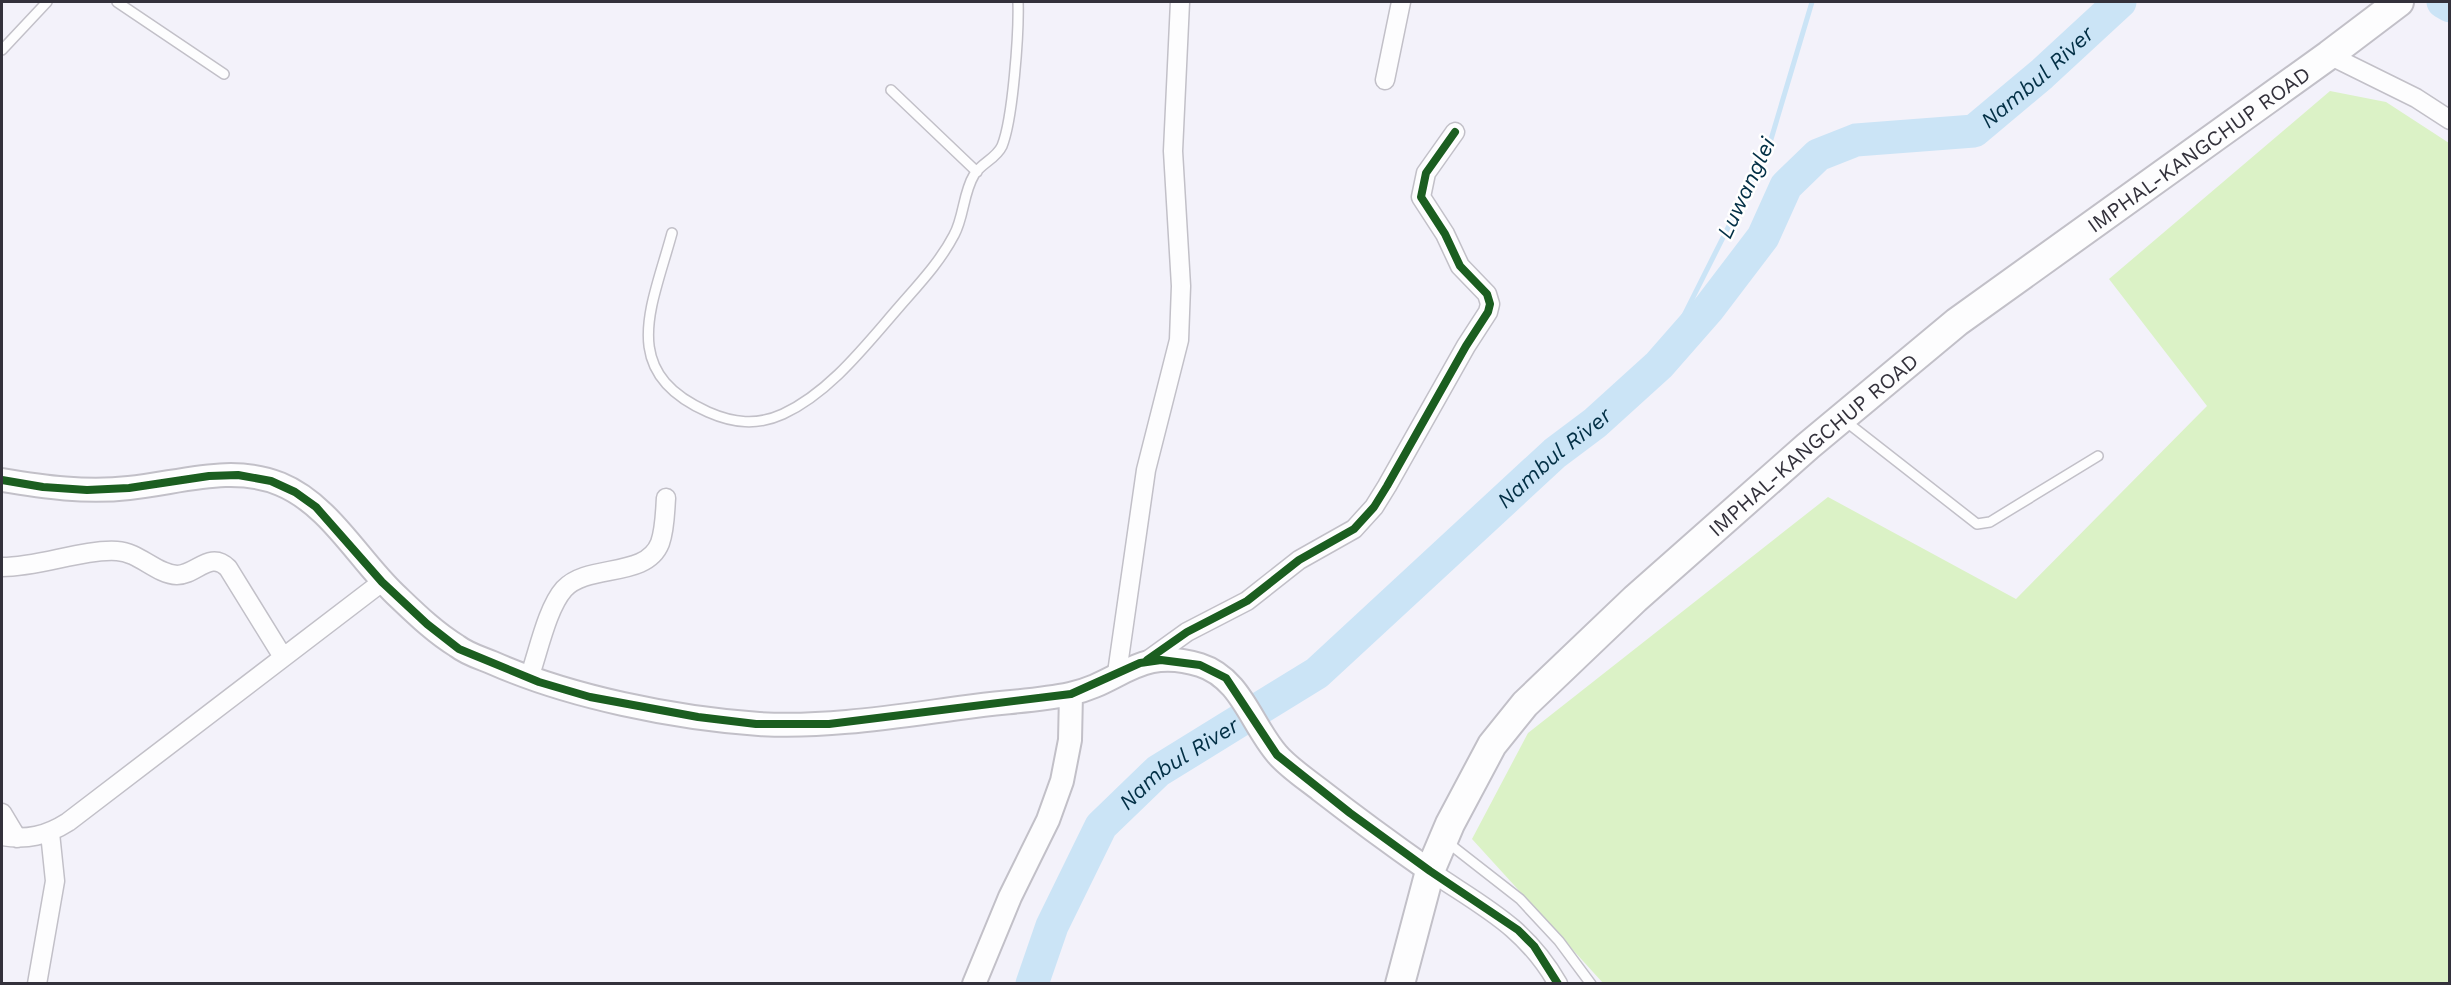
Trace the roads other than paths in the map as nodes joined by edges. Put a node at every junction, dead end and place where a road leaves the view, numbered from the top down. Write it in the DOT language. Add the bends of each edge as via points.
graph roads {
  1 [pos="47,2"];
  2 [pos="117,2"];
  3 [pos="1018,2"];
  4 [pos="1180,2"];
  5 [pos="1401,2"];
  6 [pos="2398,2"];
  7 [pos="2,50"];
  8 [pos="2329,56"];
  9 [pos="224,74"];
  10 [pos="1385,80"];
  11 [pos="891,90"];
  12 [pos="2450,120"];
  13 [pos="1455,132"];
  14 [pos="977,172"];
  15 [pos="672,234"];
  16 [pos="1842,418"];
  17 [pos="2098,456"];
  18 [pos="2,480"];
  19 [pos="666,498"];
  20 [pos="2,567"];
  21 [pos="382,582"];
  22 [pos="283,657"];
  23 [pos="1144,663"];
  24 [pos="1117,673"];
  25 [pos="529,678"];
  26 [pos="1071,694"];
  27 [pos="2,813"];
  28 [pos="50,833"];
  29 [pos="9,837"];
  30 [pos="1443,839"];
  31 [pos="1430,872"];
  32 [pos="37,984"];
  33 [pos="974,984"];
  34 [pos="1400,984"];
  35 [pos="1558,984"];
  36 [pos="1591,984"];
  1 -- 7 [label="lane"];
  2 -- 9 [label="lane"];
  3 -- 14 [label="lane" via="1004,138 999,152"];
  4 -- 24 [label="street" via="1173,151 1181,286 1179,340 1146,470"];
  5 -- 10 [label="street"];
  6 -- 8 [label="main road, IMPHAL-KANGCHUP ROAD"];
  8 -- 12 [label="street" via="2416,98"];
  8 -- 16 [label="main road, IMPHAL-KANGCHUP ROAD" via="1957,322"];
  11 -- 14 [label="lane"];
  13 -- 23 [label="street" via="1426,173 1421,197 1460,266 1487,294 1490,304 1387,486 1354,529 1299,560 1247,601 1187,632"];
  14 -- 15 [label="lane" via="955,234 927,275 842,371 782,415 759,422 736,422 698,407 659,376 651,360 647,341 649,320"];
  16 -- 17 [label="lane" via="1977,524 1990,522"];
  16 -- 30 [label="main road, IMPHAL-KANGCHUP ROAD" via="1635,599 1525,704 1492,745"];
  18 -- 21 [label="street" via="87,490 209,476 238,475 272,481 316,507"];
  19 -- 25 [label="street" via="662,536 654,553 636,564 581,578 563,590"];
  20 -- 22 [label="street" via="115,550 132,553 174,575 206,562 219,562 228,568"];
  21 -- 22 [label="street"];
  21 -- 25 [label="street" via="459,649"];
  22 -- 28 [label="street"];
  23 -- 24 [label="street"];
  23 -- 31 [label="street" via="1182,661 1226,678 1277,755"];
  24 -- 26 [label="street"];
  25 -- 26 [label="street" via="590,697 698,717 779,725 829,724"];
  26 -- 33 [label="street" via="1070,740 1062,781"];
  27 -- 29 [label="street"];
  28 -- 29 [label="street"];
  28 -- 32 [label="street" via="55,881"];
  30 -- 31 [label="main road, IMPHAL-KANGCHUP ROAD"];
  30 -- 36 [label="lane" via="1520,899 1559,941"];
  31 -- 34 [label="main road, IMPHAL-KANGCHUP ROAD"];
  31 -- 35 [label="street" via="1518,930 1534,946"];
}
